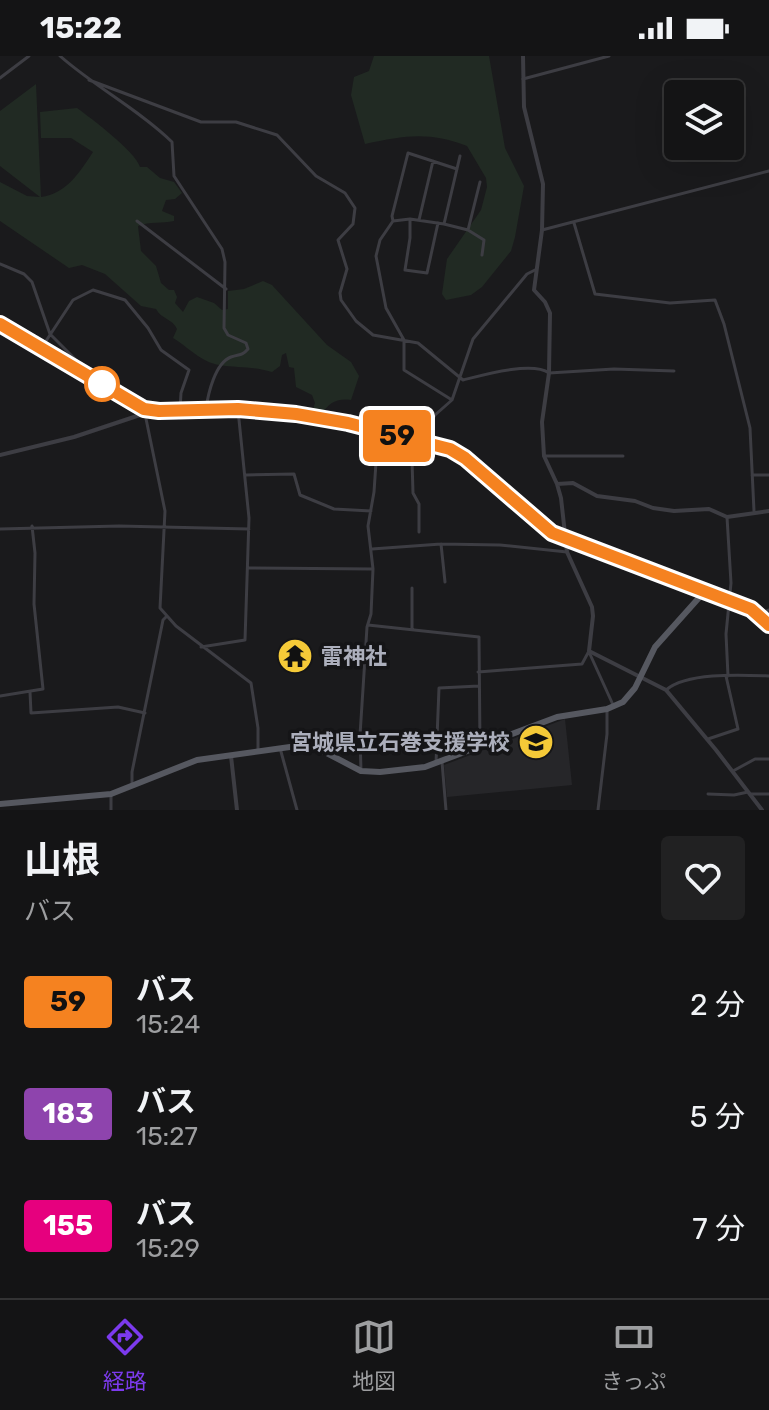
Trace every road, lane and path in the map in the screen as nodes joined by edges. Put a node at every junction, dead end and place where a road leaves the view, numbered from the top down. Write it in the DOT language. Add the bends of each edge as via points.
graph roads {
  1 [pos="29,56"];
  2 [pos="60,56"];
  3 [pos="523,56"];
  4 [pos="609,56"];
  5 [pos="0,78"];
  6 [pos="523,79"];
  7 [pos="89,80"];
  8 [pos="460,156"];
  9 [pos="433,161"];
  10 [pos="457,169"];
  11 [pos="769,171"];
  12 [pos="480,182"];
  13 [pos="410,219"];
  14 [pos="419,220"];
  15 [pos="137,221"];
  16 [pos="393,221"];
  17 [pos="574,223"];
  18 [pos="441,224"];
  19 [pos="468,230"];
  20 [pos="542,230"];
  21 [pos="482,255"];
  22 [pos="0,264"];
  23 [pos="536,270"];
  24 [pos="226,289"];
  25 [pos="0,324"];
  26 [pos="50,334"];
  27 [pos="404,340"];
  28 [pos="41,348"];
  29 [pos="674,371"];
  30 [pos="549,373"];
  31 [pos="460,378"];
  32 [pos="97,381"];
  33 [pos="452,400"];
  34 [pos="144,409"];
  35 [pos="206,409"];
  36 [pos="238,409"];
  37 [pos="180,410"];
  38 [pos="378,431"];
  39 [pos="417,441"];
  40 [pos="0,455"];
  41 [pos="544,456"];
  42 [pos="623,456"];
  43 [pos="246,475"];
  44 [pos="752,475"];
  45 [pos="769,475"];
  46 [pos="557,484"];
  47 [pos="371,511"];
  48 [pos="754,511"];
  49 [pos="769,511"];
  50 [pos="727,517"];
  51 [pos="32,526"];
  52 [pos="165,527"];
  53 [pos="0,529"];
  54 [pos="249,529"];
  55 [pos="419,532"];
  56 [pos="567,538"];
  57 [pos="441,544"];
  58 [pos="372,549"];
  59 [pos="567,552"];
  60 [pos="249,568"];
  61 [pos="373,569"];
  62 [pos="445,582"];
  63 [pos="412,588"];
  64 [pos="705,591"];
  65 [pos="730,601"];
  66 [pos="769,610"];
  67 [pos="759,614"];
  68 [pos="166,617"];
  69 [pos="368,625"];
  70 [pos="769,625"];
  71 [pos="412,629"];
  72 [pos="201,647"];
  73 [pos="589,651"];
  74 [pos="478,672"];
  75 [pos="727,676"];
  76 [pos="769,676"];
  77 [pos="640,677"];
  78 [pos="479,686"];
  79 [pos="666,690"];
  80 [pos="30,692"];
  81 [pos="0,696"];
  82 [pos="611,708"];
  83 [pos="145,713"];
  84 [pos="360,735"];
  85 [pos="708,739"];
  86 [pos="480,746"];
  87 [pos="311,747"];
  88 [pos="280,748"];
  89 [pos="258,750"];
  90 [pos="231,754"];
  91 [pos="769,759"];
  92 [pos="439,762"];
  93 [pos="361,771"];
  94 [pos="733,771"];
  95 [pos="132,788"];
  96 [pos="749,793"];
  97 [pos="111,794"];
  98 [pos="708,794"];
  99 [pos="769,794"];
  100 [pos="0,804"];
  101 [pos="111,810"];
  102 [pos="237,810"];
  103 [pos="297,810"];
  104 [pos="446,810"];
  105 [pos="598,810"];
  106 [pos="762,810"];
  1 -- 5 [label="street"];
  2 -- 7 [label="street"];
  3 -- 6 [label="street"];
  4 -- 6 [label="street"];
  6 -- 20 [label="street" via="524,107 542,176"];
  7 -- 24 [label="street" via="172,142 174,176 222,249"];
  7 -- 27 [label="street" via="201,122 236,122 277,135 355,208 353,224 338,240 347,269 341,300 365,330"];
  8 -- 10 [label="street"];
  9 -- 10 [label="street"];
  9 -- 14 [label="street"];
  9 -- 16 [label="street" via="408,153"];
  10 -- 18 [label="street"];
  11 -- 17 [label="street"];
  12 -- 19 [label="street"];
  13 -- 14 [label="street"];
  13 -- 16 [label="street"];
  13 -- 18 [label="street" via="405,270 427,273"];
  14 -- 18 [label="street"];
  15 -- 24 [label="street"];
  16 -- 27 [label="street" via="380,240 377,269 386,308"];
  17 -- 20 [label="street"];
  17 -- 44 [label="street" via="595,294 670,303 715,300 748,417"];
  18 -- 19 [label="street"];
  19 -- 21 [label="street" via="484,240"];
  20 -- 23 [label="street"];
  22 -- 26 [label="street" via="32,282"];
  23 -- 30 [label="street" via="534,290 550,313"];
  23 -- 31 [label="street" via="476,333"];
  24 -- 35 [label="street" via="225,331 248,349 223,364"];
  25 -- 28 [label="highway"];
  26 -- 28 [label="street"];
  26 -- 32 [label="street"];
  26 -- 37 [label="street" via="73,300 87,291 125,300 161,350 189,370"];
  27 -- 31 [label="street" via="418,343"];
  27 -- 33 [label="street" via="404,370"];
  28 -- 32 [label="highway"];
  29 -- 30 [label="street"];
  30 -- 31 [label="street" via="519,369"];
  30 -- 41 [label="street" via="542,422"];
  31 -- 33 [label="street"];
  32 -- 34 [label="highway"];
  33 -- 39 [label="street"];
  34 -- 37 [label="highway"];
  34 -- 40 [label="street" via="85,434"];
  34 -- 52 [label="street"];
  35 -- 36 [label="highway"];
  35 -- 37 [label="highway"];
  36 -- 38 [label="highway" via="296,414"];
  36 -- 43 [label="street"];
  38 -- 39 [label="highway"];
  38 -- 47 [label="street"];
  39 -- 55 [label="street" via="412,471"];
  39 -- 56 [label="highway" via="458,453 545,529"];
  41 -- 42 [label="street"];
  41 -- 46 [label="street"];
  43 -- 47 [label="street" via="294,474 300,495 329,508"];
  43 -- 54 [label="street"];
  44 -- 45 [label="street"];
  44 -- 48 [label="street"];
  46 -- 50 [label="street" via="573,483 597,496 653,508 715,509"];
  46 -- 56 [label="street"];
  47 -- 58 [label="street"];
  48 -- 49 [label="street"];
  48 -- 50 [label="street"];
  50 -- 65 [label="street"];
  51 -- 52 [label="street"];
  51 -- 53 [label="street"];
  51 -- 80 [label="street" via="43,689"];
  52 -- 54 [label="street"];
  52 -- 68 [label="street" via="159,605"];
  54 -- 60 [label="street"];
  56 -- 59 [label="street"];
  56 -- 64 [label="highway"];
  57 -- 58 [label="street"];
  57 -- 59 [label="street"];
  57 -- 62 [label="street"];
  58 -- 61 [label="street"];
  59 -- 73 [label="street" via="592,607"];
  60 -- 61 [label="street"];
  60 -- 72 [label="street" via="245,640"];
  61 -- 69 [label="street"];
  63 -- 71 [label="street"];
  64 -- 65 [label="highway"];
  64 -- 77 [label="main road" via="655,647"];
  65 -- 67 [label="highway"];
  65 -- 75 [label="street"];
  66 -- 67 [label="street"];
  67 -- 70 [label="highway"];
  68 -- 72 [label="street"];
  68 -- 83 [label="street"];
  69 -- 71 [label="street"];
  69 -- 84 [label="street"];
  71 -- 74 [label="street" via="478,636"];
  72 -- 89 [label="street" via="251,683"];
  73 -- 74 [label="street" via="582,664"];
  73 -- 77 [label="street"];
  73 -- 82 [label="street"];
  74 -- 78 [label="street"];
  75 -- 76 [label="street"];
  75 -- 79 [label="street" via="676,683"];
  75 -- 85 [label="street" via="738,729"];
  77 -- 79 [label="street"];
  77 -- 82 [label="main road" via="629,695"];
  78 -- 86 [label="street"];
  78 -- 92 [label="street" via="439,688"];
  79 -- 85 [label="street"];
  80 -- 81 [label="street"];
  80 -- 83 [label="street" via="31,713 118,707"];
  82 -- 86 [label="main road" via="563,715"];
  82 -- 105 [label="street"];
  83 -- 95 [label="street"];
  84 -- 87 [label="street" via="313,739"];
  84 -- 93 [label="street"];
  85 -- 94 [label="street"];
  86 -- 92 [label="main road"];
  87 -- 88 [label="main road"];
  87 -- 93 [label="main road"];
  88 -- 89 [label="main road"];
  88 -- 103 [label="street"];
  89 -- 90 [label="main road"];
  90 -- 95 [label="main road" via="197,760"];
  90 -- 102 [label="street"];
  91 -- 94 [label="street" via="755,759"];
  92 -- 93 [label="main road" via="416,769"];
  92 -- 104 [label="street"];
  94 -- 96 [label="street"];
  95 -- 97 [label="main road"];
  96 -- 98 [label="street"];
  96 -- 99 [label="street"];
  96 -- 106 [label="street"];
  97 -- 100 [label="main road"];
  97 -- 101 [label="street"];
}
